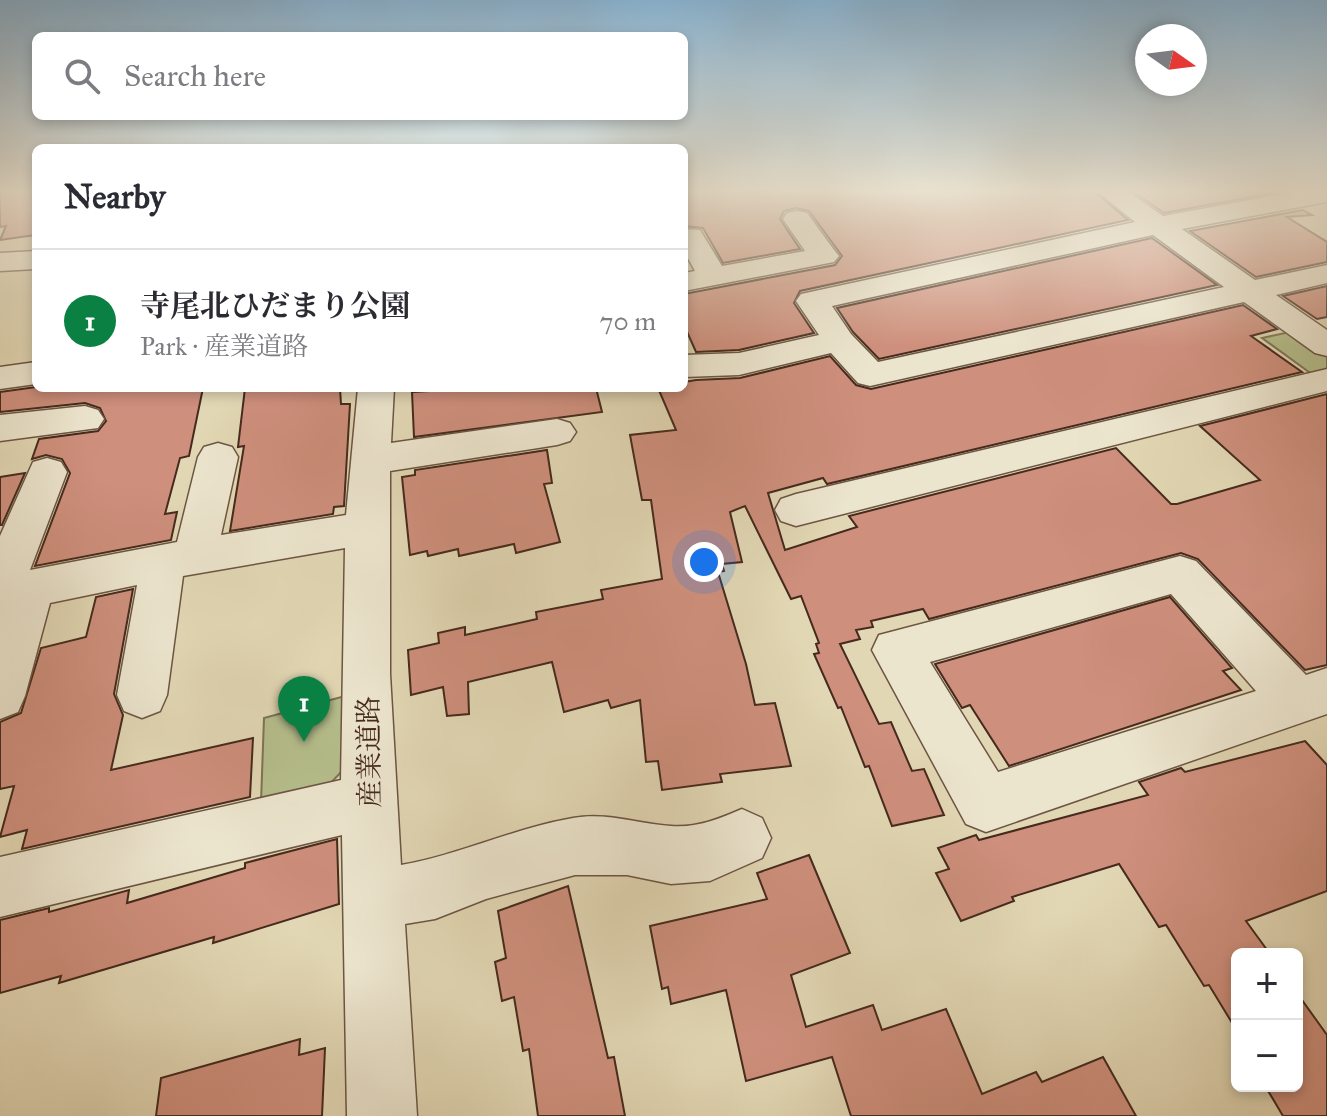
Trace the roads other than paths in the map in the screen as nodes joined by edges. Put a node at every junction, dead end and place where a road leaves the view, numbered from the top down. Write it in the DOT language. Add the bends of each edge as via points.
graph roads {
  1 [pos="694,243"];
  2 [pos="815,243"];
  3 [pos="1076,243"];
  4 [pos="1184,243"];
  5 [pos="32,260"];
  6 [pos="0,262"];
  7 [pos="1327,274"];
  8 [pos="714,278"];
  9 [pos="688,281"];
  10 [pos="1250,290"];
  11 [pos="839,341"];
  12 [pos="1327,346"];
  13 [pos="688,366"];
  14 [pos="32,374"];
  15 [pos="0,378"];
  16 [pos="1327,380"];
  17 [pos="376,392"];
  18 [pos="85,419"];
  19 [pos="0,428"];
  20 [pos="557,432"];
  21 [pos="218,457"];
  22 [pos="371,460"];
  23 [pos="47,472"];
  24 [pos="796,510"];
  25 [pos="367,528"];
  26 [pos="179,559"];
  27 [pos="10,592"];
  28 [pos="142,695"];
  29 [pos="0,696"];
  30 [pos="1312,696"];
  31 [pos="368,801"];
  32 [pos="742,838"];
  33 [pos="0,887"];
  34 [pos="375,899"];
  35 [pos="382,1116"];
  1 -- 8 [label="street"];
  2 -- 8 [label="street" via="824,256"];
  3 -- 11 [label="street" via="812,301"];
  4 -- 10 [label="street"];
  5 -- 6 [label="street"];
  7 -- 10 [label="street"];
  8 -- 9 [label="street"];
  10 -- 11 [label="street" via="870,375"];
  10 -- 12 [label="street"];
  11 -- 13 [label="street" via="739,364"];
  14 -- 15 [label="street"];
  16 -- 24 [label="street"];
  17 -- 22 [label="street, 産業道路"];
  18 -- 19 [label="street"];
  20 -- 22 [label="street"];
  21 -- 26 [label="street"];
  22 -- 25 [label="street, 産業道路"];
  23 -- 27 [label="street"];
  25 -- 26 [label="street"];
  25 -- 31 [label="street, 産業道路"];
  26 -- 27 [label="street"];
  26 -- 28 [label="street"];
  27 -- 29 [label="street"];
  30 -- 30 [label="street" via="1180,574 896,650 986,804"];
  31 -- 33 [label="street"];
  31 -- 34 [label="street, 産業道路"];
  32 -- 34 [label="street" via="710,852 671,855 627,846 575,846 435,889"];
  34 -- 35 [label="street, 産業道路"];
}
